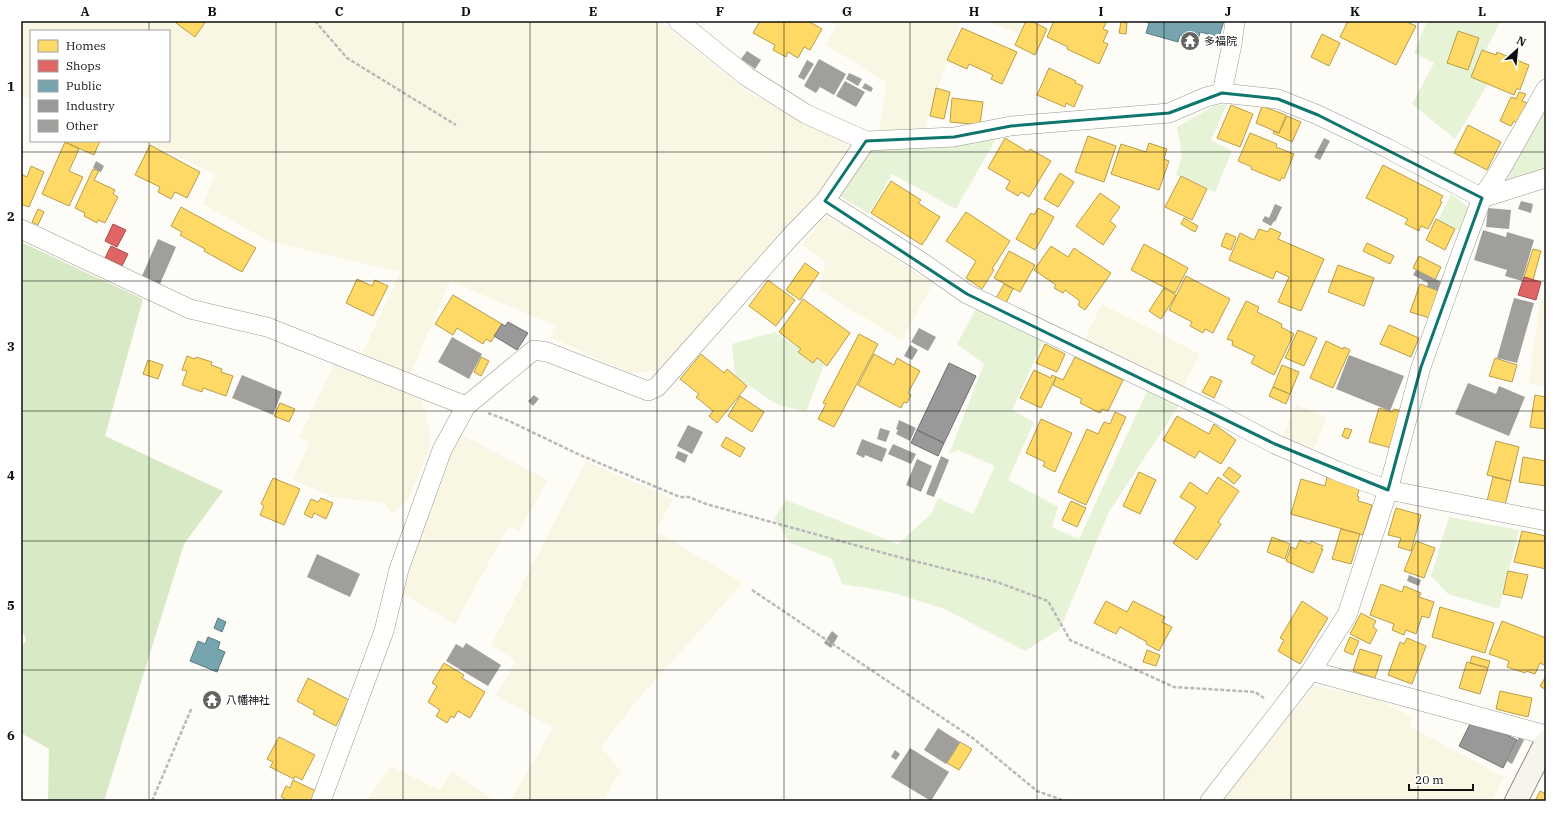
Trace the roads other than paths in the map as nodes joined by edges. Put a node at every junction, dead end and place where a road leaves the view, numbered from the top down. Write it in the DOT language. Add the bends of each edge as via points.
graph roads {
  1 [pos="678,21"];
  2 [pos="1235,21"];
  3 [pos="1546,89"];
  4 [pos="1222,93"];
  5 [pos="866,141"];
  6 [pos="1546,178"];
  7 [pos="1482,198"];
  8 [pos="825,201"];
  9 [pos="21,229"];
  10 [pos="466,406"];
  11 [pos="1388,490"];
  12 [pos="1546,521"];
  13 [pos="1311,671"];
  14 [pos="1546,735"];
  15 [pos="1546,742"];
  16 [pos="321,801"];
  17 [pos="1210,801"];
  18 [pos="1516,801"];
  1 -- 5 [label="street" via="746,76 806,114"];
  2 -- 4 [label="street"];
  3 -- 7 [label="street"];
  4 -- 5 [label="street" via="1169,113 1011,126 954,136"];
  4 -- 7 [label="street" via="1278,99 1312,112"];
  5 -- 8 [label="street"];
  6 -- 7 [label="street"];
  7 -- 11 [label="street" via="1421,367"];
  8 -- 10 [label="street" via="657,387 648,391 547,352 534,350"];
  8 -- 11 [label="street" via="967,294 1216,413 1274,444"];
  9 -- 10 [label="street" via="190,309 267,327"];
  10 -- 16 [label="street" via="442,450 399,569 384,632"];
  11 -- 12 [label="street"];
  11 -- 13 [label="street" via="1347,615"];
  13 -- 14 [label="street"];
  13 -- 17 [label="street"];
  15 -- 18 [label="street"];
}
